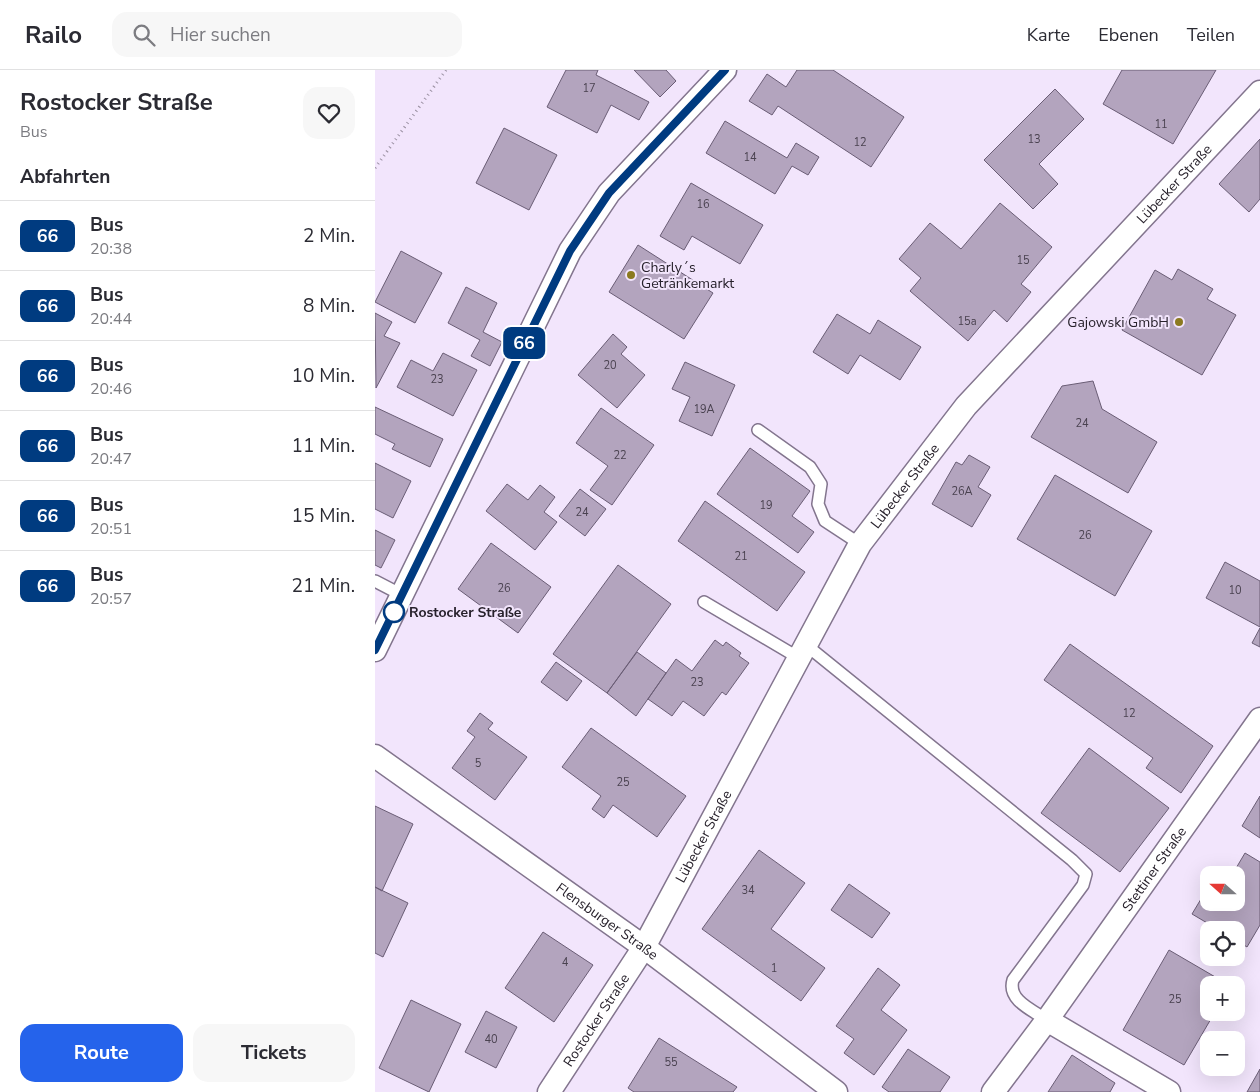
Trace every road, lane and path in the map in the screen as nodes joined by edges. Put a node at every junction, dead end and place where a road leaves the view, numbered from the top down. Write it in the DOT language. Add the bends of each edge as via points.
graph roads {
  1 [pos="446,70"];
  2 [pos="725,70"];
  3 [pos="1260,92"];
  4 [pos="375,168"];
  5 [pos="758,430"];
  6 [pos="860,544"];
  7 [pos="375,581"];
  8 [pos="402,595"];
  9 [pos="703,602"];
  10 [pos="375,650"];
  11 [pos="803,652"];
  12 [pos="1260,719"];
  13 [pos="375,756"];
  14 [pos="644,947"];
  15 [pos="1047,1020"];
  16 [pos="549,1092"];
  17 [pos="836,1092"];
  18 [pos="993,1092"];
  19 [pos="1169,1092"];
  1 -- 4 [label="path"];
  2 -- 8 [label="street" via="609,193 570,251"];
  3 -- 6 [label="street, Lübecker Straße" via="966,406"];
  5 -- 6 [label="lane" via="810,467 821,484 818,504 825,521"];
  6 -- 11 [label="street, Lübecker Straße"];
  7 -- 8 [label="lane"];
  8 -- 10 [label="street"];
  9 -- 11 [label="lane"];
  11 -- 14 [label="street, Lübecker Straße"];
  11 -- 15 [label="lane" via="1086,874 1083,886 1010,987 1013,996"];
  12 -- 15 [label="street, Stettiner Straße"];
  13 -- 14 [label="street, Flensburger Straße"];
  14 -- 16 [label="street, Rostocker Straße"];
  14 -- 17 [label="street, Flensburger Straße"];
  15 -- 18 [label="street, Stettiner Straße"];
  15 -- 19 [label="street"];
}
